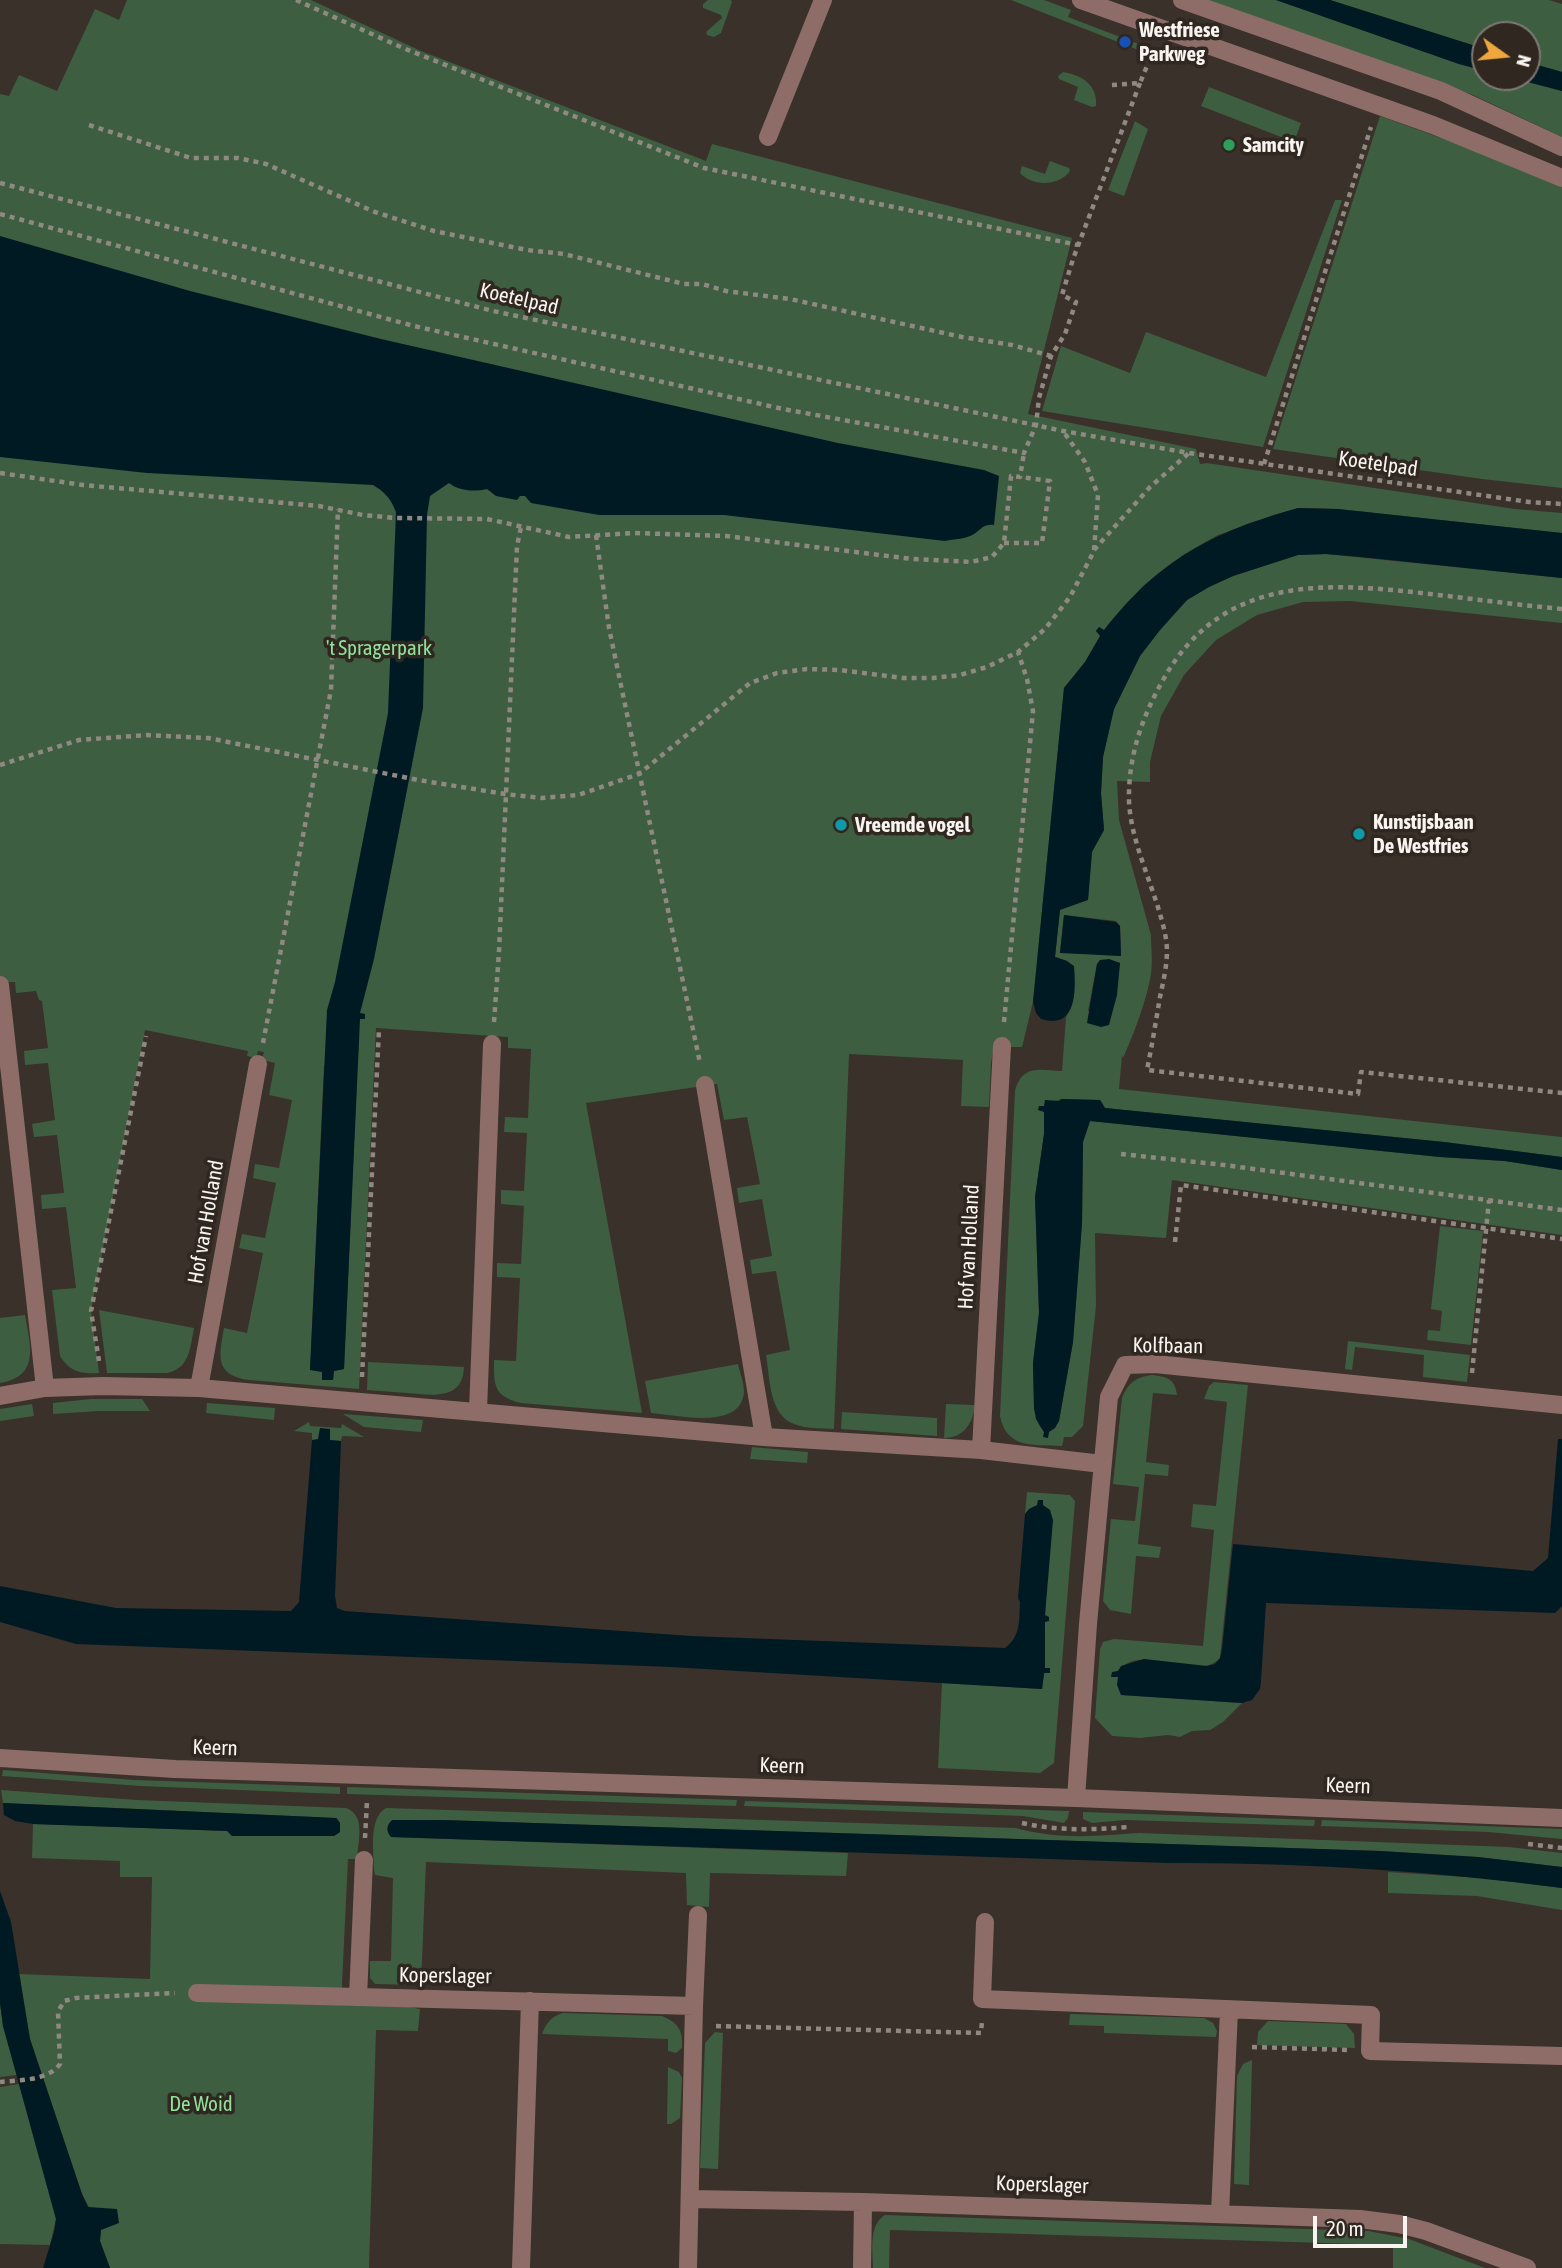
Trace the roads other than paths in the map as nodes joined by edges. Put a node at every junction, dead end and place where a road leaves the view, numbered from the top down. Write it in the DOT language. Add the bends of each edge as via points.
graph roads {
  1 [pos="823,0"];
  2 [pos="1081,0"];
  3 [pos="1182,0"];
  4 [pos="768,137"];
  5 [pos="1562,147"];
  6 [pos="1562,178"];
  7 [pos="0,985"];
  8 [pos="492,1044"];
  9 [pos="1002,1046"];
  10 [pos="258,1064"];
  11 [pos="705,1085"];
  12 [pos="45,1388"];
  13 [pos="199,1388"];
  14 [pos="0,1396"];
  15 [pos="1562,1405"];
  16 [pos="478,1411"];
  17 [pos="764,1437"];
  18 [pos="981,1450"];
  19 [pos="1102,1464"];
  20 [pos="0,1758"];
  21 [pos="1076,1798"];
  22 [pos="1562,1818"];
  23 [pos="364,1860"];
  24 [pos="698,1914"];
  25 [pos="985,1922"];
  26 [pos="197,1993"];
  27 [pos="359,1997"];
  28 [pos="530,2001"];
  29 [pos="694,2006"];
  30 [pos="1229,2010"];
  31 [pos="1562,2056"];
  32 [pos="690,2199"];
  33 [pos="863,2202"];
  34 [pos="1220,2214"];
  35 [pos="521,2268"];
  36 [pos="688,2268"];
  37 [pos="862,2268"];
  38 [pos="1527,2268"];
  1 -- 4 [label="street"];
  2 -- 6 [label="street" via="1433,125"];
  3 -- 5 [label="street" via="1441,91"];
  7 -- 12 [label="street"];
  8 -- 16 [label="street"];
  9 -- 18 [label="street, Hof van Holland"];
  10 -- 13 [label="street, Hof van Holland"];
  11 -- 17 [label="street"];
  12 -- 13 [label="street"];
  12 -- 14 [label="street"];
  13 -- 16 [label="street"];
  15 -- 19 [label="street, Kolfbaan" via="1155,1364 1125,1365 1108,1397"];
  16 -- 17 [label="street"];
  17 -- 18 [label="street"];
  18 -- 19 [label="street"];
  19 -- 21 [label="street, Kolfbaan"];
  20 -- 21 [label="street, Keern" via="174,1769"];
  21 -- 22 [label="street, Keern"];
  23 -- 27 [label="street"];
  24 -- 29 [label="street"];
  25 -- 30 [label="street" via="982,2000"];
  26 -- 27 [label="street, Koperslager"];
  27 -- 28 [label="street, Koperslager"];
  28 -- 29 [label="street, Koperslager"];
  28 -- 35 [label="street"];
  29 -- 32 [label="street"];
  30 -- 31 [label="street" via="1371,2015 1370,2051"];
  30 -- 34 [label="street"];
  32 -- 33 [label="street, Koperslager"];
  32 -- 36 [label="street"];
  33 -- 34 [label="street, Koperslager"];
  33 -- 37 [label="street"];
  34 -- 38 [label="street, Koperslager" via="1399,2224"];
}
